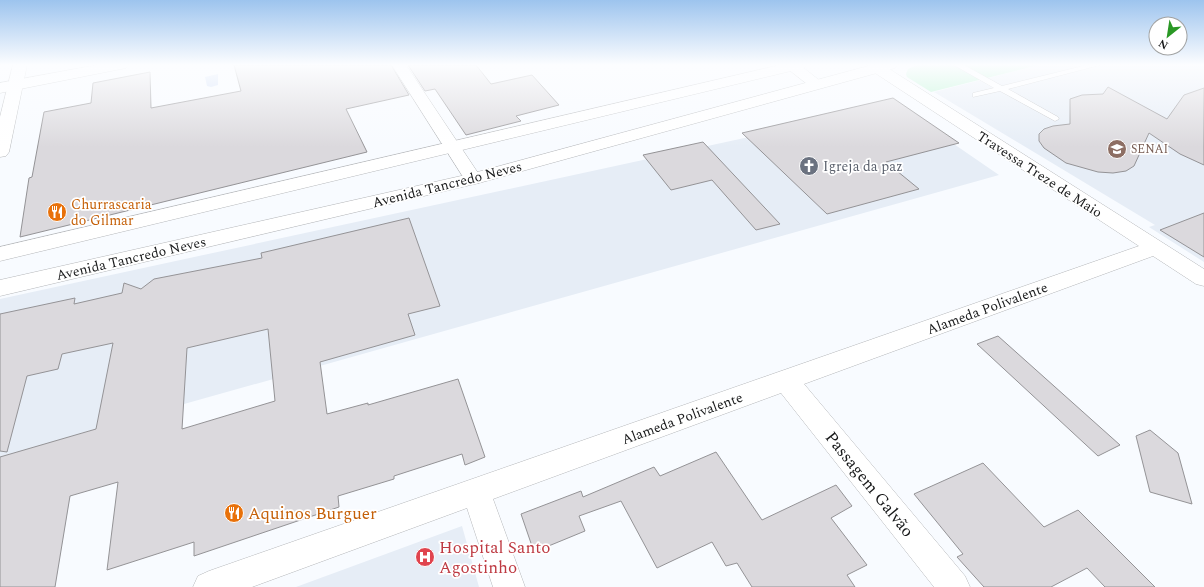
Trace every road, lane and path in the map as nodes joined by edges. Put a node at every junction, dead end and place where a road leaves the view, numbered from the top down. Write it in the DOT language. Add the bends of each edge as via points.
graph roads {
  1 [pos="14,92"];
  2 [pos="417,92"];
  3 [pos="681,92"];
  4 [pos="786,92"];
  5 [pos="921,92"];
  6 [pos="987,92"];
  7 [pos="1007,92"];
  8 [pos="976,95"];
  9 [pos="1055,120"];
  10 [pos="453,146"];
  11 [pos="0,152"];
  12 [pos="473,179"];
  13 [pos="1155,248"];
  14 [pos="0,254"];
  15 [pos="0,278"];
  16 [pos="1204,279"];
  17 [pos="0,288"];
  18 [pos="786,381"];
  19 [pos="476,491"];
  20 [pos="209,587"];
  21 [pos="509,587"];
  22 [pos="954,587"];
  1 -- 11 [label="street"];
  2 -- 10 [label="street"];
  3 -- 10 [label="street"];
  4 -- 12 [label="street, Avenida Tancredo Neves"];
  5 -- 13 [label="street, Travessa Treze de Maio"];
  6 -- 8 [label="lane"];
  7 -- 9 [label="lane"];
  10 -- 12 [label="street"];
  10 -- 14 [label="street"];
  12 -- 17 [label="street, Avenida Tancredo Neves"];
  13 -- 16 [label="street, Travessa Treze de Maio"];
  13 -- 18 [label="street, Alameda Polivalente"];
  14 -- 15 [label="street" via="5,260 5,269"];
  18 -- 19 [label="street, Alameda Polivalente"];
  18 -- 22 [label="street, Passagem Galvão"];
  19 -- 20 [label="street, Alameda Polivalente"];
  19 -- 21 [label="street"];
}
